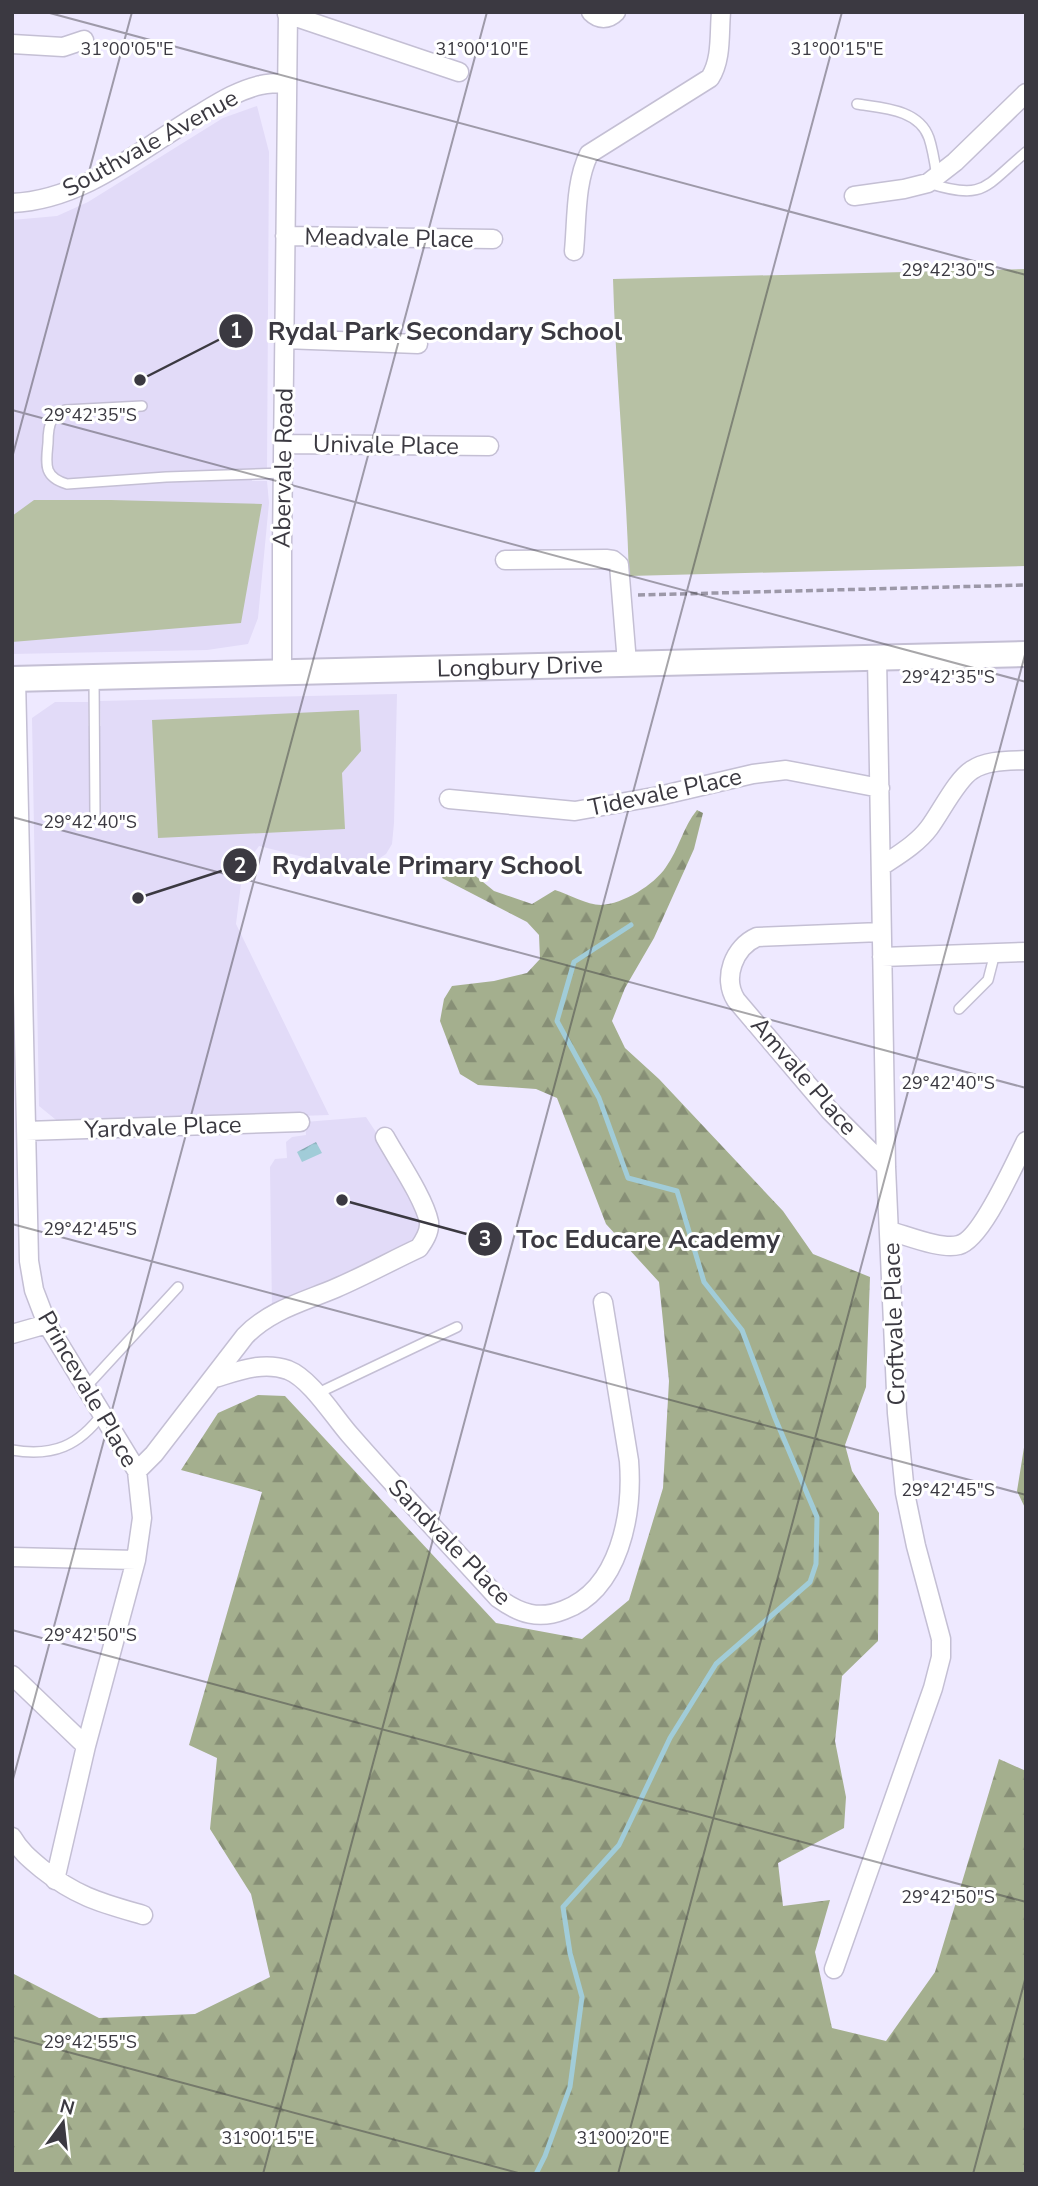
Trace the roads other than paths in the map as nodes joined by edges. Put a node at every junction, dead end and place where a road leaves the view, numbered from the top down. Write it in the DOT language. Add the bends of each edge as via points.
graph roads {
  1 [pos="591,12"];
  2 [pos="617,12"];
  3 [pos="721,12"];
  4 [pos="288,13"];
  5 [pos="83,40"];
  6 [pos="12,44"];
  7 [pos="459,72"];
  8 [pos="287,83"];
  9 [pos="1026,93"];
  10 [pos="857,104"];
  11 [pos="1026,152"];
  12 [pos="933,180"];
  13 [pos="854,196"];
  14 [pos="12,203"];
  15 [pos="285,236"];
  16 [pos="493,239"];
  17 [pos="574,251"];
  18 [pos="284,340"];
  19 [pos="418,344"];
  20 [pos="142,406"];
  21 [pos="283,444"];
  22 [pos="489,446"];
  23 [pos="283,473"];
  24 [pos="505,560"];
  25 [pos="1026,654"];
  26 [pos="877,657"];
  27 [pos="627,663"];
  28 [pos="282,671"];
  29 [pos="94,677"];
  30 [pos="14,679"];
  31 [pos="1026,760"];
  32 [pos="880,788"];
  33 [pos="449,799"];
  34 [pos="95,816"];
  35 [pos="882,866"];
  36 [pos="881,932"];
  37 [pos="1026,952"];
  38 [pos="995,953"];
  39 [pos="882,957"];
  40 [pos="959,1009"];
  41 [pos="18,1074"];
  42 [pos="300,1122"];
  43 [pos="26,1132"];
  44 [pos="385,1137"];
  45 [pos="1026,1141"];
  46 [pos="887,1167"];
  47 [pos="890,1231"];
  48 [pos="178,1287"];
  49 [pos="603,1302"];
  50 [pos="47,1324"];
  51 [pos="457,1327"];
  52 [pos="12,1334"];
  53 [pos="215,1378"];
  54 [pos="86,1387"];
  55 [pos="316,1394"];
  56 [pos="103,1413"];
  57 [pos="12,1450"];
  58 [pos="137,1471"];
  59 [pos="12,1557"];
  60 [pos="136,1560"];
  61 [pos="12,1675"];
  62 [pos="86,1746"];
  63 [pos="12,1837"];
  64 [pos="55,1880"];
  65 [pos="143,1915"];
  66 [pos="834,1969"];
  1 -- 2 [label="street" via="609,18"];
  3 -- 17 [label="street" via="718,58 710,78 589,154 581,180"];
  4 -- 7 [label="street"];
  4 -- 8 [label="street, Abervale Road"];
  5 -- 6 [label="street" via="63,47"];
  8 -- 14 [label="street, Southvale Avenue" via="262,84 233,94 71,192"];
  8 -- 15 [label="street, Abervale Road"];
  9 -- 12 [label="street"];
  10 -- 12 [label="lane" via="900,111 923,127 929,139"];
  11 -- 12 [label="lane" via="983,189 961,192"];
  12 -- 13 [label="street"];
  15 -- 16 [label="street, Meadvale Place"];
  15 -- 18 [label="street, Abervale Road"];
  18 -- 19 [label="street"];
  18 -- 21 [label="street, Abervale Road"];
  20 -- 23 [label="lane" via="58,414 49,430 46,465 50,474 67,484"];
  21 -- 22 [label="street, Univale Place"];
  21 -- 23 [label="street, Abervale Road"];
  23 -- 28 [label="street, Abervale Road"];
  24 -- 27 [label="street" via="613,560 619,565"];
  25 -- 26 [label="street, Longbury Drive"];
  26 -- 27 [label="street, Longbury Drive"];
  26 -- 32 [label="street, Croftvale Place"];
  27 -- 28 [label="street, Longbury Drive"];
  28 -- 29 [label="street, Longbury Drive"];
  29 -- 30 [label="street, Longbury Drive"];
  29 -- 34 [label="lane"];
  30 -- 41 [label="street, Princevale Place"];
  31 -- 35 [label="street" via="1000,761 971,770 927,831"];
  32 -- 33 [label="street, Tidevale Place" via="786,770 575,811"];
  32 -- 35 [label="street, Croftvale Place"];
  35 -- 36 [label="street, Croftvale Place"];
  36 -- 39 [label="street, Croftvale Place"];
  36 -- 46 [label="street, Amvale Place" via="757,937 741,947 729,980 736,1000 830,1111"];
  37 -- 38 [label="street"];
  38 -- 39 [label="street"];
  38 -- 40 [label="lane" via="988,981"];
  39 -- 46 [label="street, Croftvale Place"];
  41 -- 43 [label="street, Princevale Place"];
  42 -- 43 [label="street, Yardvale Place"];
  43 -- 50 [label="street, Princevale Place" via="29,1261"];
  44 -- 53 [label="street" via="429,1223 425,1240 419,1248 257,1324"];
  45 -- 47 [label="street" via="975,1236 966,1242 945,1246"];
  46 -- 47 [label="street, Croftvale Place"];
  47 -- 66 [label="street, Croftvale Place" via="901,1461 916,1546 942,1639 941,1657"];
  48 -- 54 [label="lane"];
  49 -- 55 [label="street, Sandvale Place" via="629,1461 629,1507 618,1549 599,1585 581,1604 555,1614 531,1616 498,1598"];
  50 -- 52 [label="street"];
  50 -- 54 [label="street, Princevale Place"];
  51 -- 55 [label="lane"];
  53 -- 55 [label="street, Sandvale Place" via="271,1366 290,1371"];
  53 -- 58 [label="street"];
  54 -- 56 [label="street, Princevale Place"];
  56 -- 57 [label="lane" via="89,1431 70,1444 48,1450"];
  56 -- 58 [label="street, Princevale Place"];
  58 -- 60 [label="street, Princevale Place" via="142,1518"];
  59 -- 60 [label="street"];
  60 -- 62 [label="street, Princevale Place"];
  61 -- 62 [label="street"];
  62 -- 64 [label="street, Princevale Place"];
  63 -- 64 [label="street" via="24,1854"];
  64 -- 65 [label="street" via="83,1897"];
}
